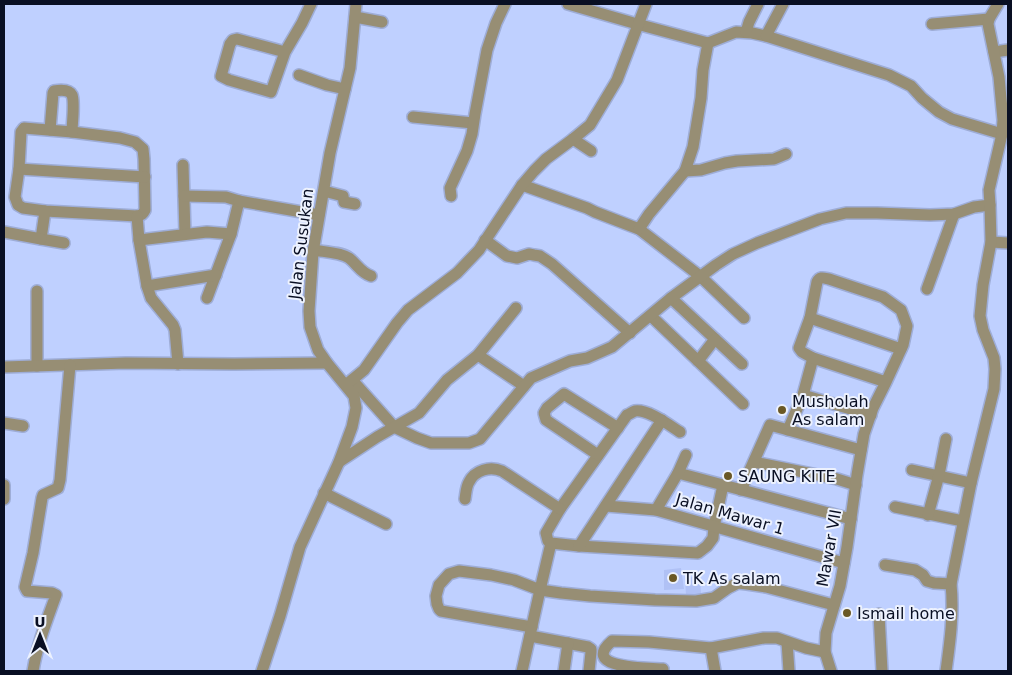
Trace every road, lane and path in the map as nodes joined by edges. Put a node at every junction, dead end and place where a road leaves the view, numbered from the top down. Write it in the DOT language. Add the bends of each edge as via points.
graph roads {
  1 [pos="311,4"];
  2 [pos="356,4"];
  3 [pos="505,4"];
  4 [pos="568,4"];
  5 [pos="646,4"];
  6 [pos="758,4"];
  7 [pos="783,4"];
  8 [pos="998,4"];
  9 [pos="355,17"];
  10 [pos="989,19"];
  11 [pos="382,22"];
  12 [pos="637,24"];
  13 [pos="932,24"];
  14 [pos="746,32"];
  15 [pos="766,36"];
  16 [pos="708,43"];
  17 [pos="1008,50"];
  18 [pos="285,52"];
  19 [pos="994,52"];
  20 [pos="298,75"];
  21 [pos="345,89"];
  22 [pos="413,117"];
  23 [pos="473,123"];
  24 [pos="50,130"];
  25 [pos="72,132"];
  26 [pos="1002,134"];
  27 [pos="573,139"];
  28 [pos="590,151"];
  29 [pos="786,154"];
  30 [pos="183,165"];
  31 [pos="19,169"];
  32 [pos="684,171"];
  33 [pos="145,177"];
  34 [pos="522,185"];
  35 [pos="324,191"];
  36 [pos="184,196"];
  37 [pos="451,196"];
  38 [pos="238,201"];
  39 [pos="355,204"];
  40 [pos="990,208"];
  41 [pos="45,211"];
  42 [pos="954,214"];
  43 [pos="319,215"];
  44 [pos="137,216"];
  45 [pos="639,229"];
  46 [pos="4,232"];
  47 [pos="185,234"];
  48 [pos="231,234"];
  49 [pos="991,239"];
  50 [pos="41,240"];
  51 [pos="140,240"];
  52 [pos="486,240"];
  53 [pos="64,243"];
  54 [pos="1008,243"];
  55 [pos="313,250"];
  56 [pos="216,275"];
  57 [pos="371,276"];
  58 [pos="700,276"];
  59 [pos="147,286"];
  60 [pos="927,289"];
  61 [pos="37,291"];
  62 [pos="207,298"];
  63 [pos="671,298"];
  64 [pos="516,308"];
  65 [pos="651,316"];
  66 [pos="744,318"];
  67 [pos="810,318"];
  68 [pos="630,332"];
  69 [pos="715,339"];
  70 [pos="901,349"];
  71 [pos="478,355"];
  72 [pos="813,358"];
  73 [pos="698,361"];
  74 [pos="178,364"];
  75 [pos="327,364"];
  76 [pos="742,364"];
  77 [pos="70,365"];
  78 [pos="37,366"];
  79 [pos="4,367"];
  80 [pos="886,382"];
  81 [pos="349,383"];
  82 [pos="524,386"];
  83 [pos="803,395"];
  84 [pos="744,404"];
  85 [pos="871,415"];
  86 [pos="662,420"];
  87 [pos="4,423"];
  88 [pos="23,426"];
  89 [pos="394,426"];
  90 [pos="618,428"];
  91 [pos="788,430"];
  92 [pos="680,432"];
  93 [pos="946,439"];
  94 [pos="861,450"];
  95 [pos="598,455"];
  96 [pos="686,455"];
  97 [pos="339,462"];
  98 [pos="754,462"];
  99 [pos="912,470"];
  100 [pos="678,473"];
  101 [pos="939,475"];
  102 [pos="971,483"];
  103 [pos="4,484"];
  104 [pos="723,485"];
  105 [pos="856,485"];
  106 [pos="741,490"];
  107 [pos="324,493"];
  108 [pos="4,499"];
  109 [pos="465,499"];
  110 [pos="606,506"];
  111 [pos="895,507"];
  112 [pos="560,509"];
  113 [pos="656,510"];
  114 [pos="928,515"];
  115 [pos="851,519"];
  116 [pos="963,521"];
  117 [pos="386,524"];
  118 [pos="714,527"];
  119 [pos="551,543"];
  120 [pos="579,546"];
  121 [pos="844,562"];
  122 [pos="885,565"];
  123 [pos="951,584"];
  124 [pos="540,590"];
  125 [pos="834,605"];
  126 [pos="879,614"];
  127 [pos="531,632"];
  128 [pos="787,642"];
  129 [pos="568,643"];
  130 [pos="711,648"];
  131 [pos="825,652"];
  132 [pos="663,669"];
  133 [pos="33,671"];
  134 [pos="262,671"];
  135 [pos="522,671"];
  136 [pos="564,671"];
  137 [pos="589,671"];
  138 [pos="715,671"];
  139 [pos="789,671"];
  140 [pos="830,671"];
  141 [pos="882,671"];
  142 [pos="946,671"];
  1 -- 18 [label="street"];
  2 -- 9 [label="street, Jalan Susukan"];
  3 -- 23 [label="street" via="487,50"];
  4 -- 12 [label="street"];
  5 -- 12 [label="street"];
  6 -- 14 [label="street"];
  7 -- 15 [label="street"];
  8 -- 10 [label="street"];
  9 -- 11 [label="street"];
  9 -- 21 [label="street, Jalan Susukan"];
  10 -- 13 [label="street"];
  10 -- 19 [label="street"];
  12 -- 16 [label="street"];
  12 -- 27 [label="street" via="617,80 590,125"];
  14 -- 15 [label="street"];
  14 -- 16 [label="street" via="736,32"];
  15 -- 26 [label="street" via="889,75 911,86 939,112 952,119"];
  16 -- 32 [label="street" via="693,147"];
  17 -- 19 [label="street"];
  18 -- 18 [label="street" via="233,40 221,76 271,92"];
  19 -- 26 [label="street" via="999,76"];
  20 -- 21 [label="street"];
  21 -- 35 [label="street, Jalan Susukan"];
  22 -- 23 [label="street"];
  23 -- 37 [label="street" via="467,151 450,188"];
  24 -- 25 [label="street"];
  24 -- 25 [label="street" via="53,93 60,90 72,96"];
  24 -- 31 [label="street" via="22,129"];
  25 -- 33 [label="street" via="135,142 142,150"];
  26 -- 40 [label="street" via="989,190"];
  27 -- 28 [label="street"];
  27 -- 34 [label="street" via="546,159"];
  29 -- 32 [label="street" via="774,159 737,161"];
  30 -- 36 [label="street"];
  31 -- 33 [label="street"];
  31 -- 41 [label="street" via="15,197 18,205"];
  32 -- 45 [label="street"];
  33 -- 44 [label="street" via="145,210"];
  34 -- 45 [label="street"];
  34 -- 52 [label="street"];
  35 -- 39 [label="street" via="343,196 344,202"];
  35 -- 43 [label="street, Jalan Susukan"];
  36 -- 38 [label="street" via="226,197"];
  36 -- 47 [label="street"];
  38 -- 43 [label="street"];
  38 -- 48 [label="street"];
  40 -- 42 [label="street" via="974,207"];
  40 -- 49 [label="street"];
  41 -- 44 [label="street"];
  41 -- 50 [label="street"];
  42 -- 58 [label="street" via="846,213 828,217 733,254"];
  42 -- 60 [label="street"];
  43 -- 55 [label="street, Jalan Susukan"];
  44 -- 51 [label="street"];
  45 -- 58 [label="street"];
  46 -- 50 [label="street"];
  47 -- 48 [label="street"];
  47 -- 51 [label="street"];
  48 -- 56 [label="street"];
  49 -- 54 [label="street"];
  49 -- 102 [label="street" via="980,316 994,358 994,390"];
  50 -- 53 [label="street"];
  51 -- 59 [label="street"];
  52 -- 68 [label="street" via="507,256 540,256"];
  52 -- 81 [label="street" via="457,274 408,310 364,370"];
  55 -- 57 [label="street" via="348,257 364,274"];
  55 -- 75 [label="street, Jalan Susukan" via="310,327"];
  56 -- 59 [label="street"];
  56 -- 62 [label="street"];
  58 -- 63 [label="street"];
  58 -- 66 [label="street"];
  59 -- 74 [label="street" via="151,298 175,330"];
  61 -- 78 [label="street"];
  63 -- 65 [label="street"];
  63 -- 69 [label="street"];
  64 -- 71 [label="street"];
  65 -- 68 [label="street"];
  65 -- 73 [label="street"];
  67 -- 70 [label="street"];
  67 -- 70 [label="street, Mawar VII" via="821,278 883,297 901,310 907,326"];
  67 -- 72 [label="street" via="799,348"];
  68 -- 82 [label="street" via="612,346 531,378"];
  69 -- 73 [label="street"];
  69 -- 76 [label="street"];
  70 -- 80 [label="street, Mawar VII"];
  71 -- 82 [label="street"];
  71 -- 89 [label="street" via="447,380 419,413"];
  72 -- 80 [label="street"];
  72 -- 83 [label="street"];
  73 -- 84 [label="street"];
  74 -- 75 [label="street"];
  74 -- 77 [label="street"];
  75 -- 81 [label="street, Jalan Susukan"];
  77 -- 78 [label="street"];
  77 -- 133 [label="street" via="60,480 58,488 42,498 25,587 27,591 56,595"];
  78 -- 79 [label="street"];
  80 -- 85 [label="street, Mawar VII"];
  81 -- 89 [label="street"];
  81 -- 97 [label="street, Jalan Susukan" via="356,408"];
  82 -- 89 [label="street" via="480,439 469,443 431,443"];
  83 -- 85 [label="street"];
  83 -- 91 [label="street"];
  85 -- 94 [label="street, Mawar VII"];
  86 -- 90 [label="street" via="636,411 627,415"];
  86 -- 92 [label="street"];
  86 -- 110 [label="street"];
  87 -- 88 [label="street"];
  89 -- 97 [label="street"];
  90 -- 95 [label="street"];
  90 -- 95 [label="street" via="564,394 547,408 546,420"];
  91 -- 94 [label="street"];
  91 -- 98 [label="street" via="770,425"];
  93 -- 101 [label="street"];
  94 -- 105 [label="street, Mawar VII"];
  95 -- 112 [label="street"];
  96 -- 100 [label="street"];
  97 -- 107 [label="street, Jalan Susukan"];
  98 -- 105 [label="street"];
  98 -- 106 [label="street"];
  99 -- 101 [label="street"];
  100 -- 104 [label="street"];
  100 -- 113 [label="street"];
  101 -- 102 [label="street"];
  101 -- 114 [label="street"];
  102 -- 116 [label="street"];
  103 -- 108 [label="street"];
  104 -- 106 [label="street"];
  104 -- 118 [label="street"];
  105 -- 115 [label="street, Mawar VII"];
  106 -- 115 [label="street"];
  107 -- 117 [label="street"];
  107 -- 134 [label="street, Jalan Susukan" via="300,547"];
  109 -- 112 [label="street" via="470,480 492,468 502,471"];
  110 -- 113 [label="street, Jalan Mawar 1"];
  110 -- 120 [label="street"];
  111 -- 114 [label="street"];
  112 -- 119 [label="street" via="546,533"];
  113 -- 118 [label="street, Jalan Mawar 1"];
  114 -- 116 [label="street"];
  115 -- 121 [label="street, Mawar VII"];
  116 -- 123 [label="street"];
  118 -- 120 [label="street" via="713,538 698,552"];
  118 -- 121 [label="street, Jalan Mawar 1"];
  119 -- 120 [label="street"];
  119 -- 124 [label="street"];
  121 -- 125 [label="street, Mawar VII"];
  122 -- 123 [label="street" via="915,570 927,581"];
  123 -- 142 [label="street" via="952,617"];
  124 -- 125 [label="street" via="696,601 714,598 728,588 747,584"];
  124 -- 127 [label="street"];
  124 -- 127 [label="street" via="514,580 459,571 442,580 436,596 442,611"];
  125 -- 131 [label="street, Mawar VII" via="826,633"];
  126 -- 141 [label="street"];
  127 -- 129 [label="street"];
  127 -- 135 [label="street"];
  128 -- 130 [label="street" via="764,638"];
  128 -- 131 [label="street"];
  128 -- 139 [label="street"];
  129 -- 136 [label="street"];
  129 -- 137 [label="street" via="590,649"];
  130 -- 132 [label="street" via="612,641 604,651 609,662 620,666"];
  130 -- 138 [label="street"];
  131 -- 140 [label="street"];
}
